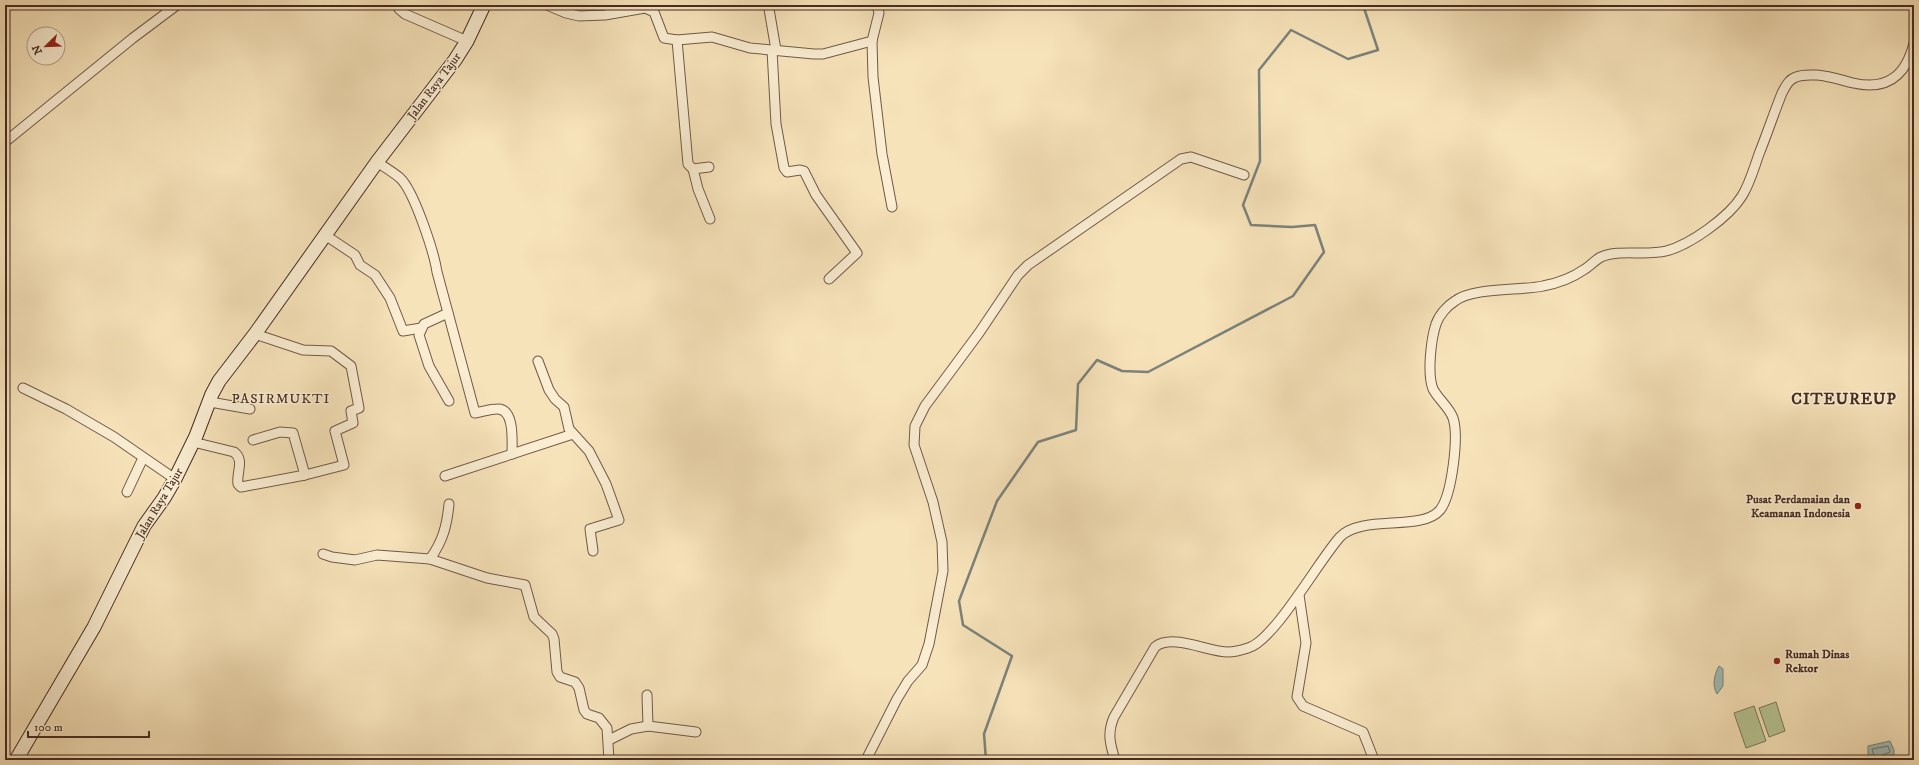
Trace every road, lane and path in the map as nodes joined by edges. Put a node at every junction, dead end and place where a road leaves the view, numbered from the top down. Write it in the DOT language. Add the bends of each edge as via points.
graph roads {
  1 [pos="177,5"];
  2 [pos="398,5"];
  3 [pos="484,5"];
  4 [pos="547,5"];
  5 [pos="877,5"];
  6 [pos="769,9"];
  7 [pos="677,40"];
  8 [pos="467,41"];
  9 [pos="872,41"];
  10 [pos="1914,43"];
  11 [pos="774,50"];
  12 [pos="5,142"];
  13 [pos="377,162"];
  14 [pos="709,167"];
  15 [pos="693,169"];
  16 [pos="1244,175"];
  17 [pos="892,207"];
  18 [pos="710,219"];
  19 [pos="325,235"];
  20 [pos="830,279"];
  21 [pos="448,313"];
  22 [pos="421,328"];
  23 [pos="255,334"];
  24 [pos="538,361"];
  25 [pos="23,388"];
  26 [pos="449,401"];
  27 [pos="210,402"];
  28 [pos="250,409"];
  29 [pos="573,434"];
  30 [pos="253,440"];
  31 [pos="194,442"];
  32 [pos="512,454"];
  33 [pos="143,458"];
  34 [pos="305,475"];
  35 [pos="445,476"];
  36 [pos="175,479"];
  37 [pos="127,492"];
  38 [pos="449,504"];
  39 [pos="593,551"];
  40 [pos="322,554"];
  41 [pos="430,559"];
  42 [pos="1298,595"];
  43 [pos="647,695"];
  44 [pos="648,726"];
  45 [pos="696,732"];
  46 [pos="609,740"];
  47 [pos="16,760"];
  48 [pos="609,760"];
  49 [pos="866,760"];
  50 [pos="1115,760"];
  51 [pos="1374,760"];
  1 -- 12 [label="street"];
  2 -- 8 [label="street" via="405,14"];
  3 -- 8 [label="main road, Jalan Raya Tajur"];
  4 -- 7 [label="street" via="579,16 650,9 654,12 664,38"];
  5 -- 9 [label="street" via="879,13"];
  6 -- 11 [label="street"];
  7 -- 11 [label="street" via="712,37 740,46"];
  7 -- 15 [label="street" via="685,141 688,164"];
  8 -- 13 [label="main road, Jalan Raya Tajur" via="445,74"];
  9 -- 11 [label="street" via="823,54"];
  9 -- 17 [label="street" via="873,76 882,154"];
  10 -- 42 [label="street" via="1911,56 1903,70 1888,82 1856,84 1804,74 1788,82 1740,198 1706,231 1685,245 1665,252 1602,257 1569,279 1541,287 1477,293 1456,300 1442,313 1436,324 1430,366 1432,386 1452,415 1456,431 1450,489 1441,509 1434,516 1422,520 1389,522 1358,528 1342,535"];
  11 -- 20 [label="street" via="776,124 784,170 804,171 816,196 857,253"];
  13 -- 19 [label="main road, Jalan Raya Tajur"];
  13 -- 21 [label="street" via="400,178 410,194 433,251"];
  14 -- 15 [label="street"];
  15 -- 18 [label="street"];
  16 -- 49 [label="street" via="1191,157 1181,159 1044,254 1018,275 925,406 915,426 914,445 933,502 942,542 943,571 929,644 922,665 897,699"];
  19 -- 22 [label="street" via="355,255 360,265 375,275 390,298 403,331"];
  19 -- 23 [label="main road, Jalan Raya Tajur"];
  21 -- 22 [label="street" via="424,324"];
  21 -- 32 [label="street" via="475,413 496,408 502,409 508,415 512,426"];
  22 -- 26 [label="street" via="419,335 424,356"];
  23 -- 27 [label="main road, Jalan Raya Tajur" via="219,381"];
  23 -- 34 [label="street" via="303,350 331,351 351,366 359,408 351,410 353,423 335,431 344,465"];
  24 -- 29 [label="street" via="549,390 564,407 569,429"];
  25 -- 33 [label="street" via="114,437"];
  27 -- 28 [label="street"];
  27 -- 31 [label="main road, Jalan Raya Tajur"];
  29 -- 32 [label="street"];
  29 -- 39 [label="street" via="589,451 606,484 619,520 590,529"];
  30 -- 34 [label="street" via="280,432 293,433"];
  31 -- 34 [label="street" via="238,454 240,459 237,480 241,487"];
  31 -- 36 [label="main road, Jalan Raya Tajur"];
  32 -- 35 [label="street"];
  33 -- 36 [label="street"];
  33 -- 37 [label="street"];
  36 -- 47 [label="main road, Jalan Raya Tajur" via="144,526 94,627"];
  38 -- 41 [label="street" via="448,523 443,538"];
  40 -- 41 [label="street" via="355,560 378,555"];
  41 -- 46 [label="street" via="487,578 525,585 534,616 554,639 557,672 560,676 575,682 584,710 604,722"];
  42 -- 50 [label="street" via="1260,643 1250,648 1228,652 1176,642 1155,647 1109,729"];
  42 -- 51 [label="street" via="1306,643 1297,697 1303,706 1363,732"];
  43 -- 44 [label="street"];
  44 -- 45 [label="street"];
  44 -- 46 [label="street" via="632,729"];
  46 -- 48 [label="street"];
}
